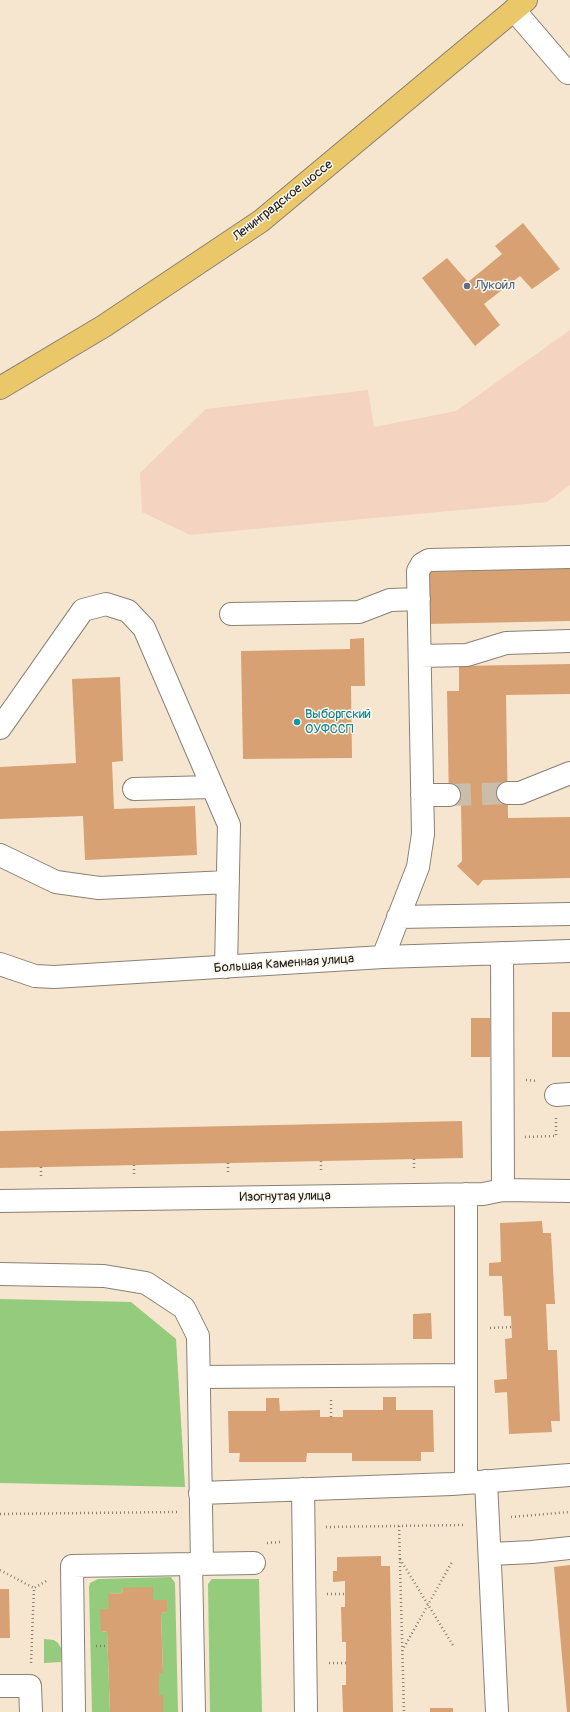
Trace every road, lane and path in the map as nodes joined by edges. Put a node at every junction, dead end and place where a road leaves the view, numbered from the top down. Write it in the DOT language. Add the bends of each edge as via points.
graph roads {
  1 [pos="520,5"];
  2 [pos="570,72"];
  3 [pos="0,388"];
  4 [pos="570,557"];
  5 [pos="419,599"];
  6 [pos="231,614"];
  7 [pos="570,641"];
  8 [pos="420,656"];
  9 [pos="0,728"];
  10 [pos="570,773"];
  11 [pos="212,787"];
  12 [pos="134,789"];
  13 [pos="508,793"];
  14 [pos="449,794"];
  15 [pos="422,795"];
  16 [pos="0,855"];
  17 [pos="228,882"];
  18 [pos="570,914"];
  19 [pos="398,917"];
  20 [pos="570,951"];
  21 [pos="502,953"];
  22 [pos="383,957"];
  23 [pos="0,964"];
  24 [pos="226,967"];
  25 [pos="503,1190"];
  26 [pos="570,1191"];
  27 [pos="466,1194"];
  28 [pos="0,1201"];
  29 [pos="0,1274"];
  30 [pos="511,1327"];
  31 [pos="484,1328"];
  32 [pos="466,1375"];
  33 [pos="199,1377"];
  34 [pos="331,1396"];
  35 [pos="331,1417"];
  36 [pos="570,1475"];
  37 [pos="476,1482"];
  38 [pos="303,1489"];
  39 [pos="200,1500"];
  40 [pos="570,1512"];
  41 [pos="0,1514"];
  42 [pos="489,1522"];
  43 [pos="399,1526"];
  44 [pos="304,1527"];
  45 [pos="570,1548"];
  46 [pos="491,1554"];
  47 [pos="400,1559"];
  48 [pos="452,1562"];
  49 [pos="254,1563"];
  50 [pos="196,1564"];
  51 [pos="72,1566"];
  52 [pos="0,1570"];
  53 [pos="34,1588"];
  54 [pos="326,1594"];
  55 [pos="345,1594"];
  56 [pos="428,1605"];
  57 [pos="454,1647"];
  58 [pos="402,1652"];
  59 [pos="346,1662"];
  60 [pos="327,1663"];
  61 [pos="0,1686"];
  62 [pos="30,1686"];
  63 [pos="31,1712"];
  64 [pos="74,1712"];
  65 [pos="194,1712"];
  66 [pos="306,1712"];
  67 [pos="404,1712"];
  68 [pos="497,1712"];
  1 -- 2 [label="street" via="568,73"];
  1 -- 3 [label="main road, Ленинградское шоссе" via="261,221 104,326"];
  4 -- 5 [label="street" via="429,560 422,564 418,572"];
  5 -- 6 [label="street" via="390,600 359,612"];
  5 -- 8 [label="street"];
  7 -- 8 [label="street" via="506,643 467,654"];
  8 -- 15 [label="street"];
  9 -- 11 [label="street" via="82,610 106,604 128,611 144,628"];
  10 -- 13 [label="street" via="520,793"];
  11 -- 12 [label="street"];
  11 -- 17 [label="street" via="229,825"];
  14 -- 15 [label="street"];
  15 -- 19 [label="street" via="424,834 418,867"];
  16 -- 17 [label="street" via="56,882 99,888"];
  17 -- 24 [label="street"];
  18 -- 19 [label="street"];
  19 -- 22 [label="street"];
  20 -- 21 [label="street, Большая Каменная улица"];
  21 -- 22 [label="street, Большая Каменная улица"];
  21 -- 25 [label="street"];
  22 -- 24 [label="street, Большая Каменная улица"];
  23 -- 24 [label="street, Большая Каменная улица" via="35,976 54,977"];
  25 -- 26 [label="street, Изогнутая улица"];
  25 -- 27 [label="street, Изогнутая улица"];
  27 -- 28 [label="street, Изогнутая улица"];
  27 -- 32 [label="street"];
  29 -- 33 [label="street" via="104,1276 146,1283 184,1308 198,1336"];
  30 -- 31 [label="path"];
  32 -- 33 [label="street"];
  32 -- 37 [label="street"];
  33 -- 39 [label="street"];
  34 -- 35 [label="path"];
  36 -- 37 [label="street"];
  37 -- 38 [label="street"];
  37 -- 42 [label="street"];
  38 -- 39 [label="street"];
  38 -- 44 [label="street"];
  39 -- 41 [label="path" via="175,1513"];
  39 -- 50 [label="street"];
  40 -- 42 [label="path"];
  42 -- 43 [label="path"];
  42 -- 46 [label="street"];
  43 -- 44 [label="path"];
  43 -- 47 [label="path"];
  44 -- 66 [label="street"];
  45 -- 46 [label="street"];
  46 -- 68 [label="street"];
  47 -- 56 [label="path"];
  47 -- 58 [label="path"];
  48 -- 56 [label="path"];
  49 -- 50 [label="street"];
  50 -- 51 [label="street"];
  50 -- 65 [label="street"];
  51 -- 53 [label="path"];
  51 -- 64 [label="street"];
  52 -- 53 [label="path"];
  53 -- 62 [label="path"];
  54 -- 55 [label="path"];
  56 -- 57 [label="path"];
  56 -- 58 [label="path"];
  58 -- 67 [label="path"];
  59 -- 60 [label="path"];
  61 -- 62 [label="street"];
  62 -- 63 [label="street"];
}
